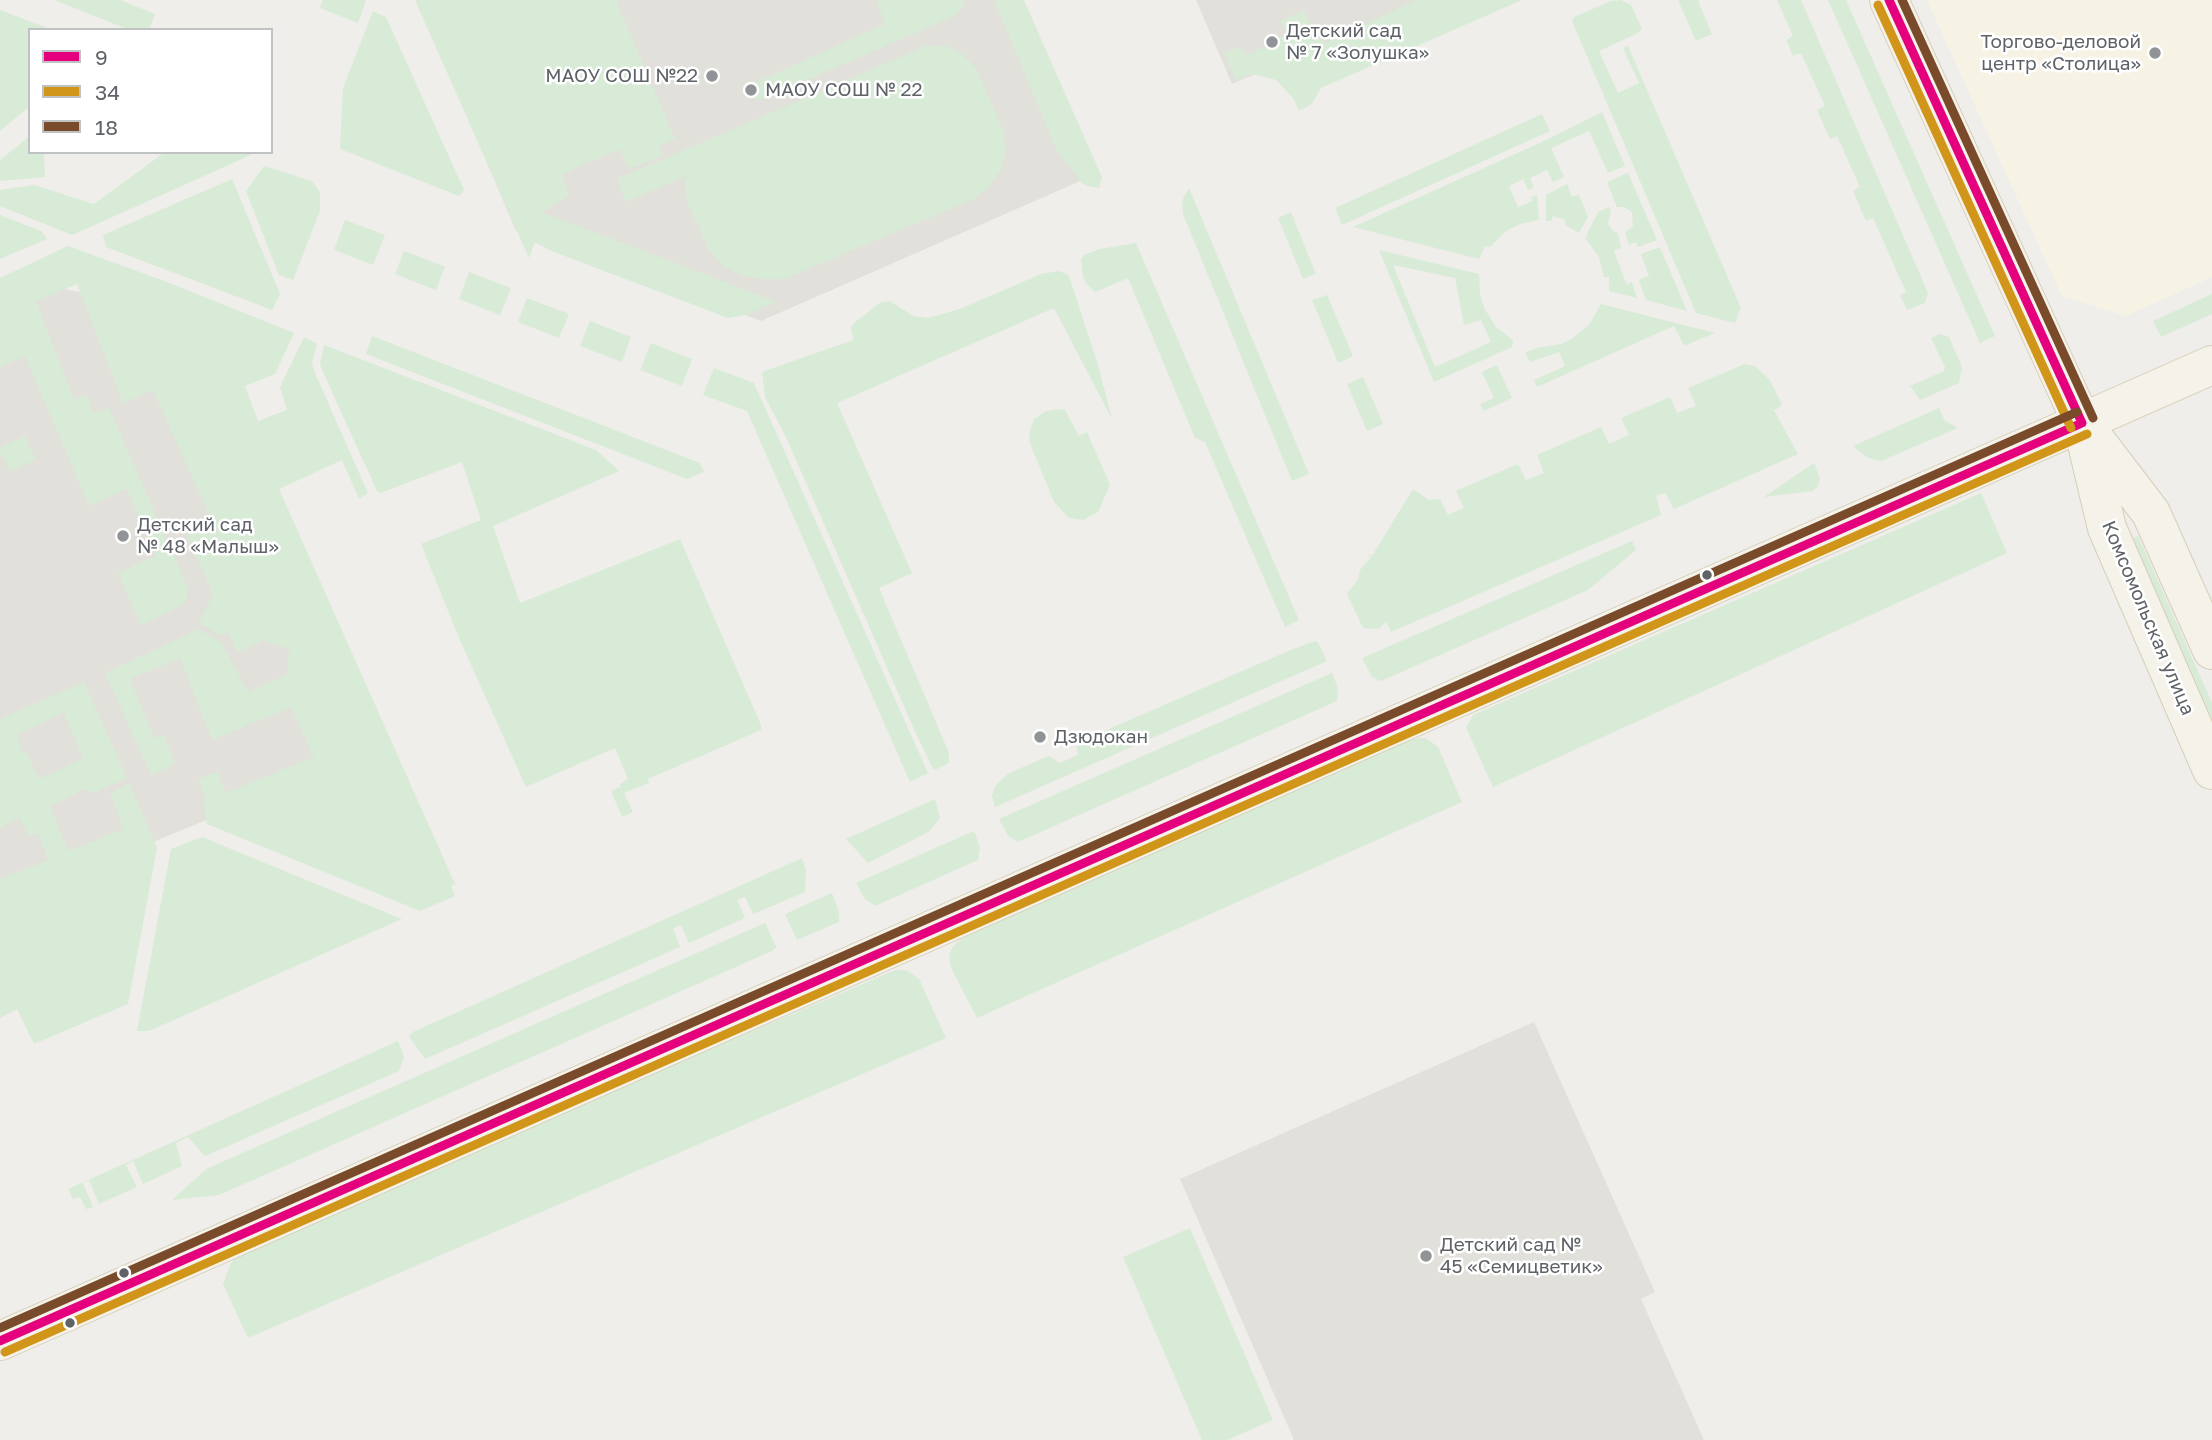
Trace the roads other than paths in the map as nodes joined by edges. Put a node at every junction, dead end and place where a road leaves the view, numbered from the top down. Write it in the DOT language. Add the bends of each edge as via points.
graph roads {
  1 [pos="1889,0"];
  2 [pos="2212,365"];
  3 [pos="2082,423"];
  4 [pos="2212,650"];
  5 [pos="2212,770"];
  6 [pos="0,1341"];
  1 -- 3 [label="main road, Комсомольская улица"];
  2 -- 3 [label="main road"];
  3 -- 4 [label="main road, Комсомольская улица" via="2151,513"];
  3 -- 5 [label="main road, Комсомольская улица" via="2107,528"];
  3 -- 6 [label="main road"];
}
